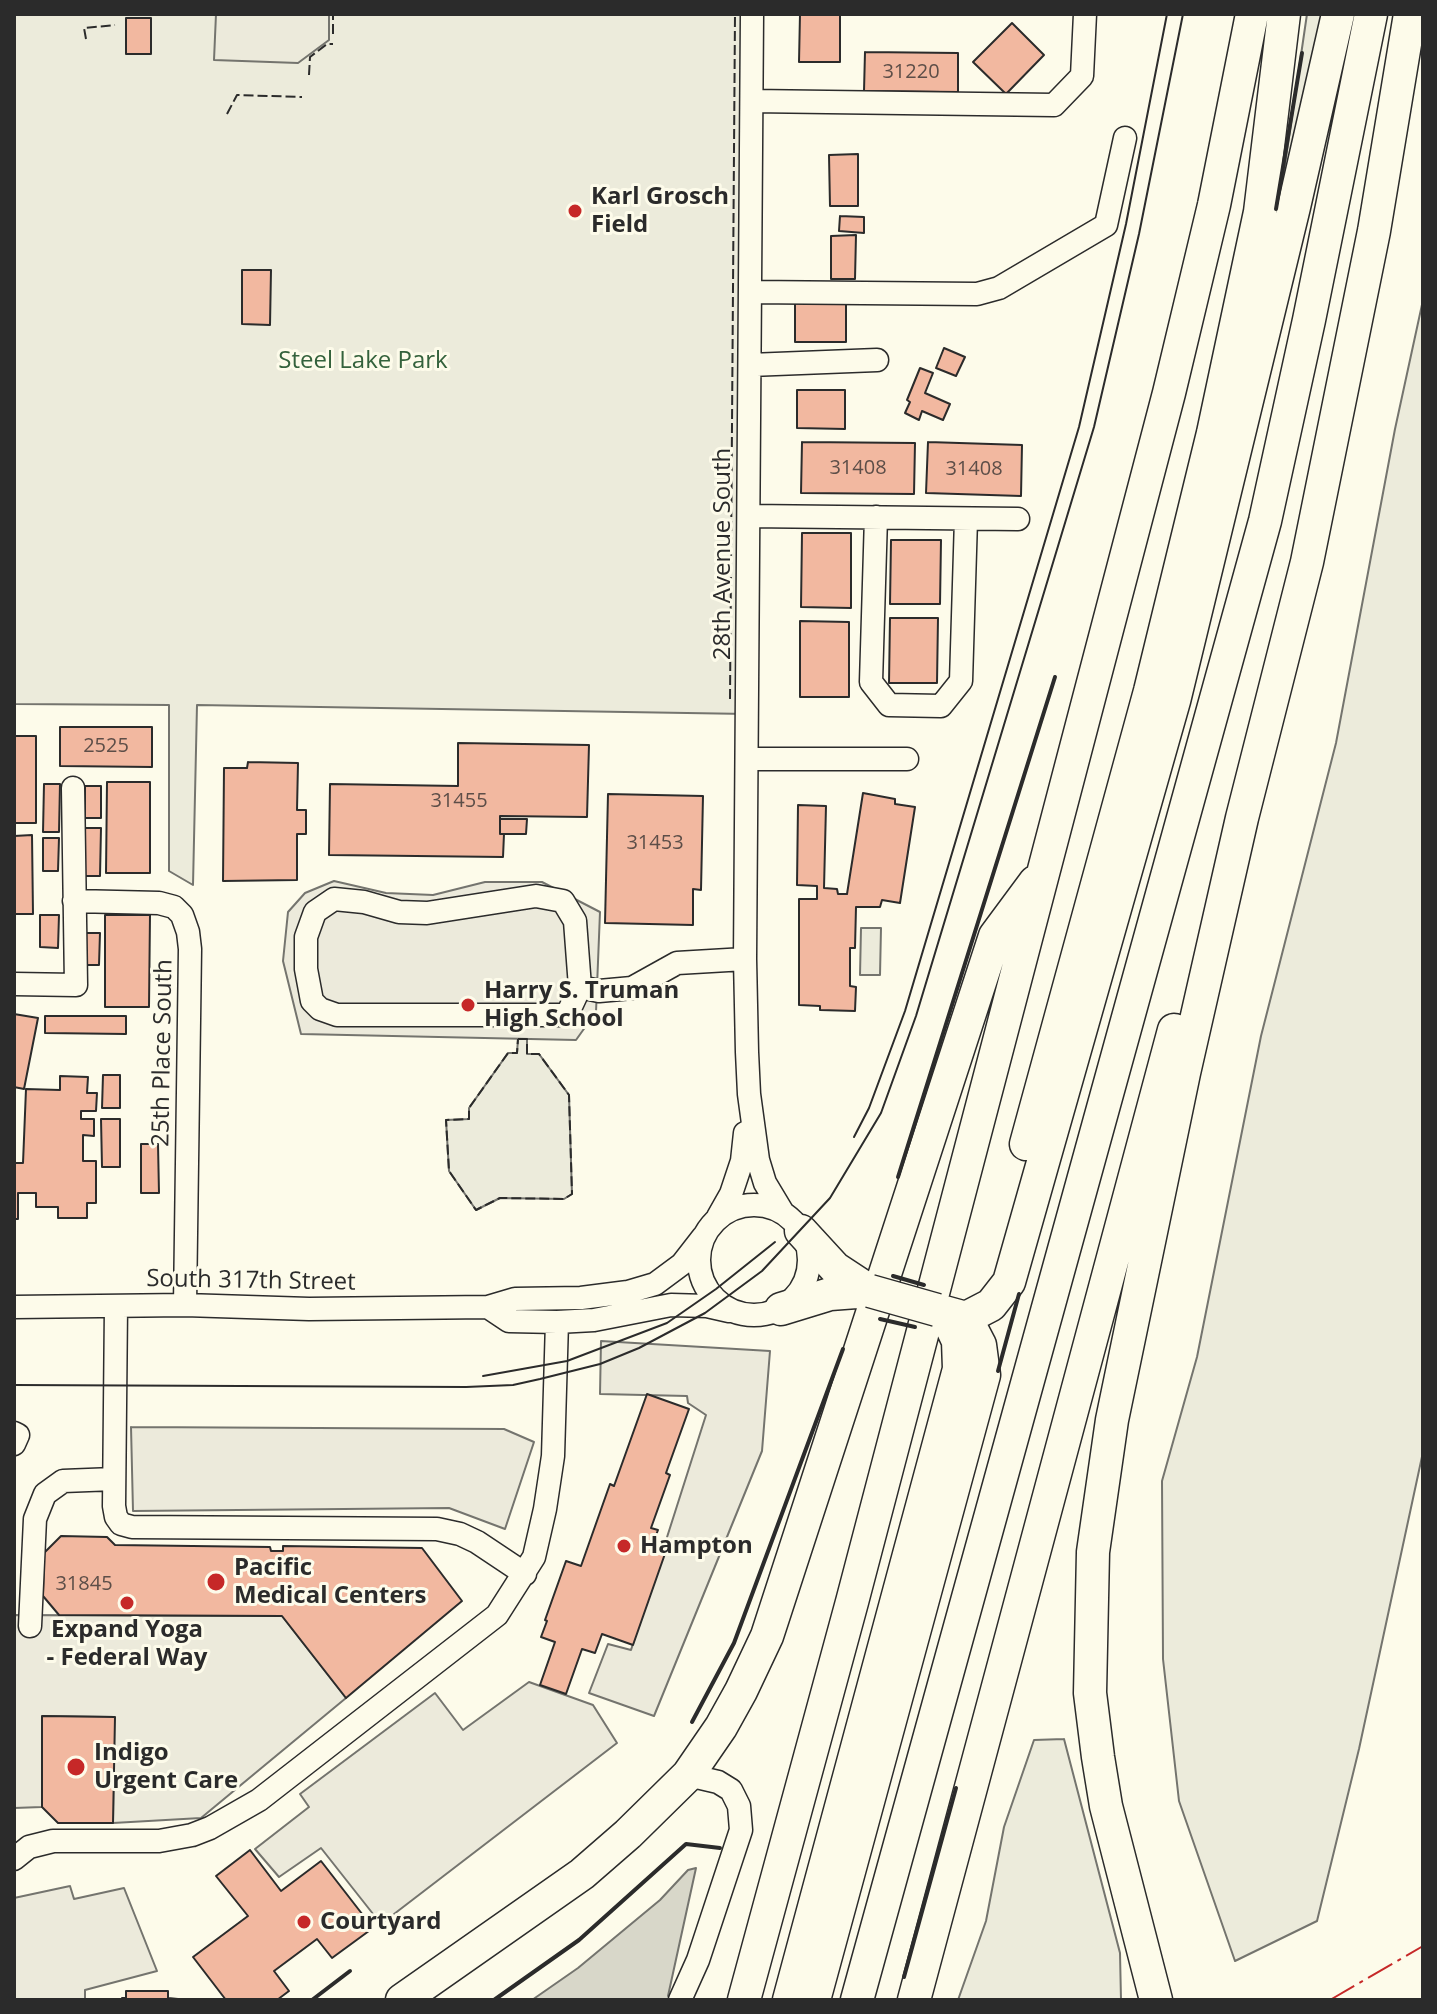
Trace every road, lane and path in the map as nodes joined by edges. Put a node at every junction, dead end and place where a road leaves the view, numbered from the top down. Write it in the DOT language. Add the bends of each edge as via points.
graph roads {
  1 [pos="752,14"];
  2 [pos="1085,14"];
  3 [pos="1252,14"];
  4 [pos="1284,14"];
  5 [pos="1338,14"];
  6 [pos="1371,14"];
  7 [pos="1410,14"];
  8 [pos="752,101"];
  9 [pos="1125,138"];
  10 [pos="750,292"];
  11 [pos="877,360"];
  12 [pos="750,365"];
  13 [pos="749,516"];
  14 [pos="876,517"];
  15 [pos="966,519"];
  16 [pos="1018,519"];
  17 [pos="748,759"];
  18 [pos="907,759"];
  19 [pos="73,788"];
  20 [pos="1242,818"];
  21 [pos="1047,867"];
  22 [pos="74,901"];
  23 [pos="745,959"];
  24 [pos="14,984"];
  25 [pos="580,987"];
  26 [pos="749,1094"];
  27 [pos="1021,1204"];
  28 [pos="717,1218"];
  29 [pos="792,1222"];
  30 [pos="703,1237"];
  31 [pos="832,1281"];
  32 [pos="185,1305"];
  33 [pos="116,1306"];
  34 [pos="14,1307"];
  35 [pos="488,1307"];
  36 [pos="781,1309"];
  37 [pos="732,1312"];
  38 [pos="952,1314"];
  39 [pos="557,1322"];
  40 [pos="14,1433"];
  41 [pos="14,1444"];
  42 [pos="952,1445"];
  43 [pos="114,1479"];
  44 [pos="525,1574"];
  45 [pos="30,1626"];
  46 [pos="688,1775"];
  47 [pos="19,1849"];
  48 [pos="402,2000"];
  49 [pos="680,2000"];
  50 [pos="744,2000"];
  51 [pos="789,2000"];
  52 [pos="814,2000"];
  53 [pos="857,2000"];
  54 [pos="914,2000"];
  55 [pos="1156,2000"];
  1 -- 8 [label="street, 28th Avenue South"];
  2 -- 8 [label="street" via="1082,76 1054,105"];
  3 -- 21 [label="highway" via="1176,364"];
  4 -- 27 [label="highway" via="1260,212 1213,433"];
  5 -- 27 [label="highway" via="1174,701"];
  6 -- 53 [label="highway" via="1265,521"];
  7 -- 20 [label="highway" via="1374,231 1307,562"];
  8 -- 10 [label="street, 28th Avenue South"];
  9 -- 10 [label="street" via="1106,225 999,288 977,294"];
  10 -- 12 [label="street, 28th Avenue South"];
  11 -- 12 [label="street"];
  12 -- 13 [label="street, 28th Avenue South"];
  13 -- 14 [label="street"];
  13 -- 17 [label="street, 28th Avenue South"];
  14 -- 15 [label="street"];
  14 -- 15 [label="street" via="871,682 889,705 941,706 961,681"];
  15 -- 16 [label="street"];
  17 -- 18 [label="street"];
  17 -- 23 [label="street, 28th Avenue South"];
  19 -- 22 [label="street"];
  20 -- 54 [label="highway" via="1162,1068"];
  20 -- 55 [label="highway" via="1112,1420 1093,1552 1090,1693 1098,1757"];
  21 -- 46 [label="highway" via="995,936 767,1636 721,1727"];
  21 -- 50 [label="highway"];
  22 -- 24 [label="street" via="76,985"];
  22 -- 32 [label="street, 25th Place South" via="174,907 188,932"];
  23 -- 25 [label="street" via="677,963 632,988"];
  23 -- 26 [label="street, 28th Avenue South"];
  25 -- 25 [label="street" via="575,921 563,901 527,896 427,913 334,899 315,912 306,937 312,1001 337,1015 567,1015"];
  26 -- 28 [label="street, 28th Avenue South" via="742,1161"];
  26 -- 29 [label="street, 28th Avenue South" via="765,1183"];
  27 -- 38 [label="highway" via="991,1271 953,1306"];
  28 -- 29 [label="street" via="749,1205 767,1206"];
  28 -- 30 [label="street"];
  29 -- 31 [label="highway"];
  29 -- 36 [label="street" via="808,1248 807,1275 795,1298"];
  30 -- 35 [label="street, South 317th Street" via="682,1264 655,1284 628,1292 515,1299"];
  30 -- 37 [label="street" via="698,1254 705,1288"];
  31 -- 36 [label="highway"];
  31 -- 38 [label="highway, bridge"];
  32 -- 33 [label="street, South 317th Street"];
  32 -- 35 [label="street, South 317th Street"];
  33 -- 34 [label="street, South 317th Street"];
  33 -- 43 [label="street"];
  35 -- 39 [label="street, South 317th Street" via="509,1321"];
  36 -- 37 [label="street" via="765,1315"];
  37 -- 39 [label="street, South 317th Street" via="671,1305"];
  38 -- 42 [label="highway" via="960,1353"];
  39 -- 44 [label="street" via="553,1456 534,1557"];
  40 -- 41 [label="street"];
  42 -- 51 [label="highway"];
  42 -- 52 [label="highway"];
  43 -- 44 [label="street" via="116,1517 128,1527 437,1529 477,1542"];
  43 -- 45 [label="street" via="63,1481 41,1500 35,1519"];
  44 -- 47 [label="street" via="497,1615 465,1642 232,1817 174,1840 53,1841"];
  46 -- 48 [label="highway" via="582,1874"];
  46 -- 49 [label="street" via="731,1790 741,1830"];
}
